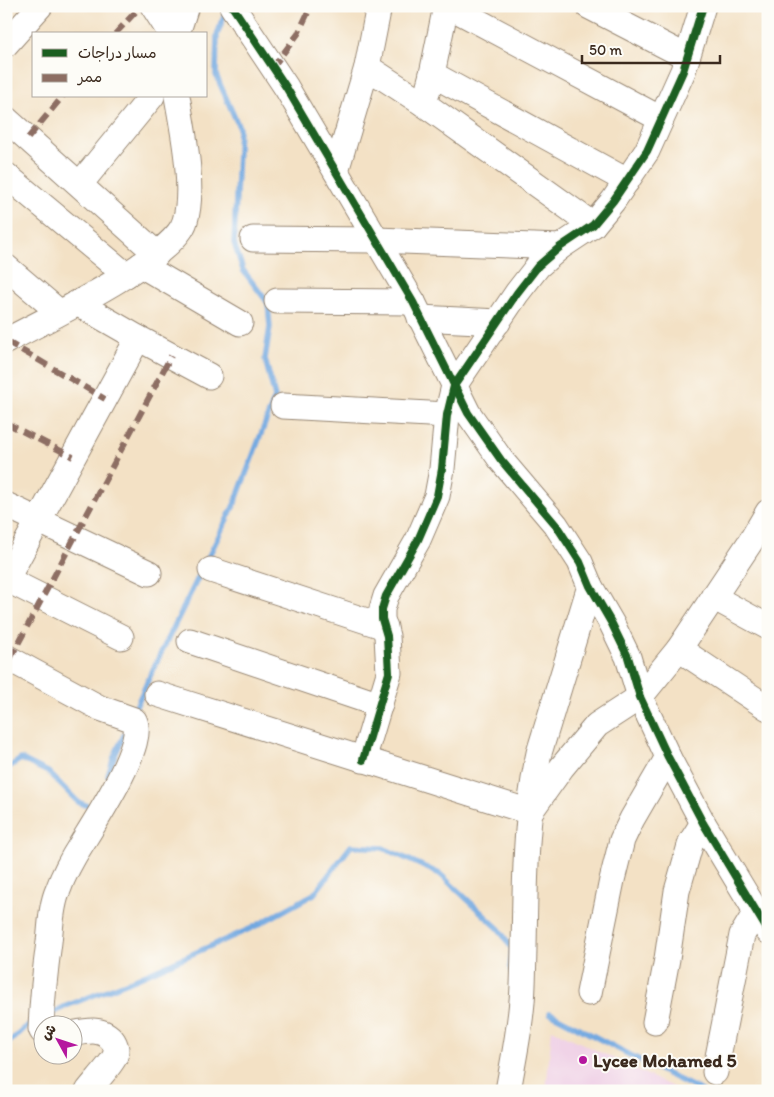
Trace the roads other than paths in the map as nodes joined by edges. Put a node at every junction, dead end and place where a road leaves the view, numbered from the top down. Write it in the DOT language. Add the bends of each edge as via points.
graph roads {
  1 [pos="40,6"];
  2 [pos="153,6"];
  3 [pos="186,6"];
  4 [pos="232,6"];
  5 [pos="380,6"];
  6 [pos="448,6"];
  7 [pos="588,6"];
  8 [pos="703,6"];
  9 [pos="170,32"];
  10 [pos="178,32"];
  11 [pos="6,44"];
  12 [pos="687,57"];
  13 [pos="367,67"];
  14 [pos="432,74"];
  15 [pos="150,98"];
  16 [pos="177,98"];
  17 [pos="424,104"];
  18 [pos="6,119"];
  19 [pos="661,119"];
  20 [pos="336,171"];
  21 [pos="6,175"];
  22 [pos="627,180"];
  23 [pos="80,184"];
  24 [pos="593,225"];
  25 [pos="253,239"];
  26 [pos="376,240"];
  27 [pos="560,247"];
  28 [pos="141,265"];
  29 [pos="6,267"];
  30 [pos="277,301"];
  31 [pos="68,307"];
  32 [pos="417,310"];
  33 [pos="498,322"];
  34 [pos="240,323"];
  35 [pos="138,338"];
  36 [pos="6,341"];
  37 [pos="209,376"];
  38 [pos="454,386"];
  39 [pos="283,406"];
  40 [pos="446,415"];
  41 [pos="6,505"];
  42 [pos="768,512"];
  43 [pos="38,521"];
  44 [pos="760,546"];
  45 [pos="211,570"];
  46 [pos="149,573"];
  47 [pos="6,580"];
  48 [pos="590,586"];
  49 [pos="713,597"];
  50 [pos="385,627"];
  51 [pos="768,627"];
  52 [pos="121,636"];
  53 [pos="190,641"];
  54 [pos="679,649"];
  55 [pos="6,657"];
  56 [pos="157,694"];
  57 [pos="640,697"];
  58 [pos="380,705"];
  59 [pos="768,708"];
  60 [pos="668,757"];
  61 [pos="363,760"];
  62 [pos="530,812"];
  63 [pos="703,823"];
  64 [pos="762,922"];
  65 [pos="588,993"];
  66 [pos="42,1014"];
  67 [pos="655,1022"];
  68 [pos="82,1032"];
  69 [pos="715,1072"];
  70 [pos="88,1091"];
  71 [pos="508,1091"];
  1 -- 11 [label="street"];
  2 -- 9 [label="street"];
  3 -- 10 [label="street"];
  4 -- 20 [label="street"];
  5 -- 13 [label="street"];
  6 -- 14 [label="street"];
  6 -- 19 [label="street"];
  7 -- 12 [label="street"];
  8 -- 12 [label="street"];
  12 -- 19 [label="street"];
  13 -- 17 [label="street"];
  13 -- 20 [label="street"];
  14 -- 17 [label="street"];
  14 -- 22 [label="street"];
  15 -- 23 [label="street"];
  16 -- 28 [label="street" via="187,158 189,205 185,224 173,240"];
  17 -- 24 [label="street"];
  18 -- 23 [label="street"];
  19 -- 22 [label="street" via="647,151"];
  20 -- 26 [label="street"];
  21 -- 28 [label="street"];
  22 -- 24 [label="street"];
  23 -- 28 [label="street"];
  24 -- 27 [label="street"];
  25 -- 26 [label="street"];
  26 -- 27 [label="street"];
  26 -- 32 [label="street"];
  27 -- 33 [label="street" via="538,266"];
  28 -- 31 [label="street"];
  28 -- 34 [label="street"];
  29 -- 31 [label="street"];
  30 -- 32 [label="street"];
  31 -- 35 [label="street"];
  31 -- 36 [label="street"];
  32 -- 33 [label="street"];
  32 -- 38 [label="street"];
  33 -- 38 [label="street"];
  35 -- 37 [label="street"];
  35 -- 43 [label="street"];
  38 -- 40 [label="street"];
  38 -- 48 [label="street" via="468,413 501,460 556,525 580,562"];
  39 -- 40 [label="street"];
  40 -- 50 [label="street" via="442,469 436,496 418,540 386,596 382,609"];
  41 -- 43 [label="street"];
  42 -- 44 [label="street"];
  43 -- 46 [label="street"];
  43 -- 47 [label="street"];
  44 -- 49 [label="street"];
  45 -- 50 [label="street"];
  47 -- 52 [label="street"];
  48 -- 57 [label="street" via="628,657"];
  48 -- 62 [label="street" via="539,753"];
  49 -- 51 [label="street"];
  49 -- 54 [label="street"];
  50 -- 58 [label="street" via="389,673"];
  53 -- 58 [label="street"];
  54 -- 57 [label="street"];
  54 -- 59 [label="street"];
  55 -- 66 [label="street" via="100,708 128,718 138,727 111,797 77,851 57,891"];
  56 -- 61 [label="street"];
  57 -- 60 [label="street"];
  57 -- 62 [label="street" via="597,725"];
  58 -- 61 [label="street"];
  60 -- 63 [label="street"];
  60 -- 65 [label="street" via="622,840"];
  61 -- 62 [label="street"];
  62 -- 71 [label="street" via="523,986"];
  63 -- 64 [label="street"];
  63 -- 67 [label="street" via="691,842 677,891"];
  64 -- 69 [label="street" via="742,935"];
  68 -- 70 [label="street" via="102,1032 116,1046 115,1057"];
}
